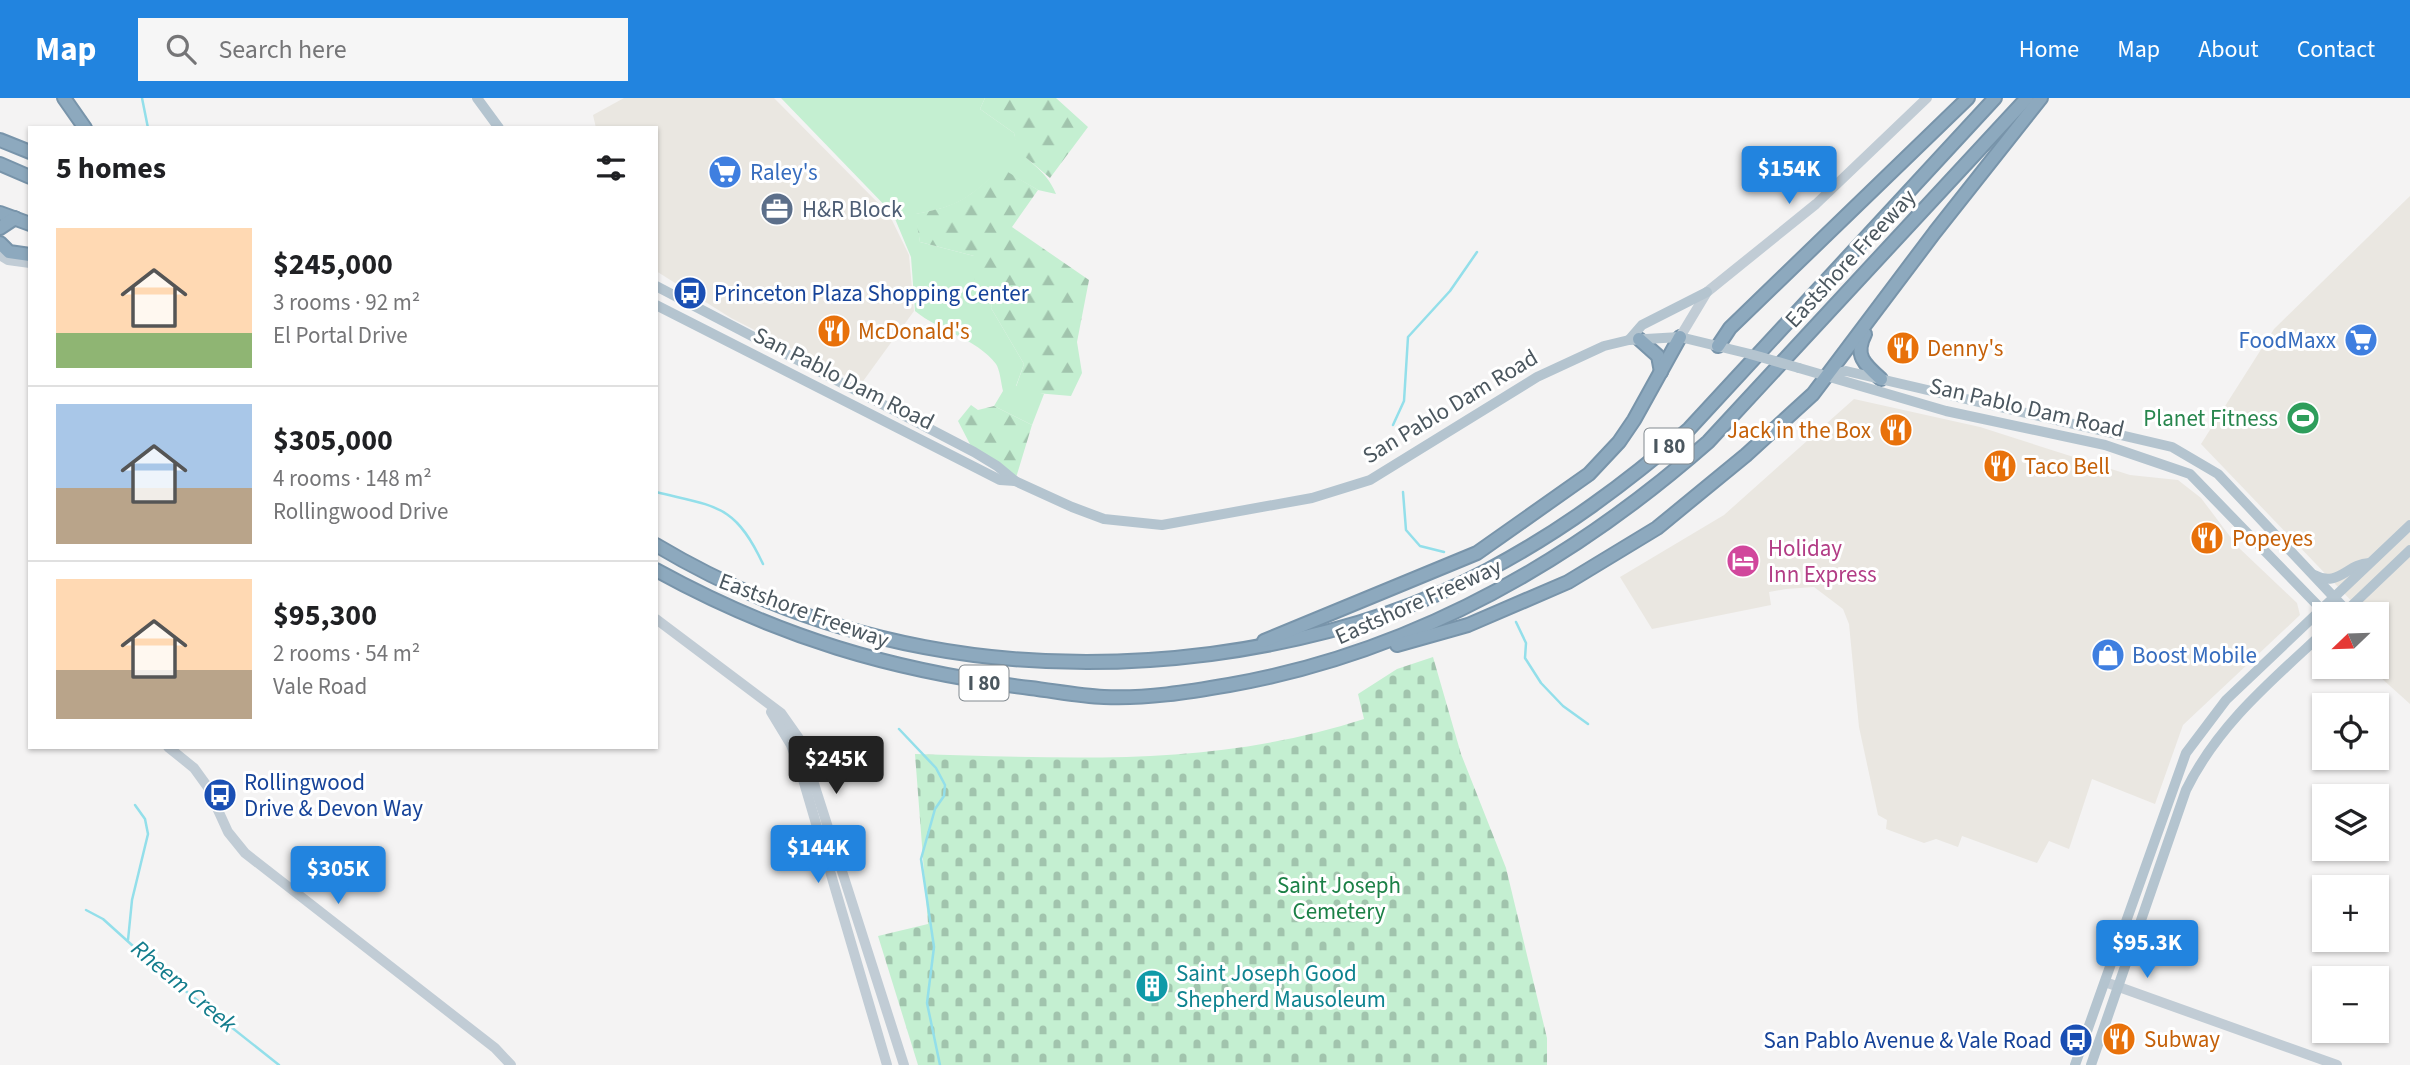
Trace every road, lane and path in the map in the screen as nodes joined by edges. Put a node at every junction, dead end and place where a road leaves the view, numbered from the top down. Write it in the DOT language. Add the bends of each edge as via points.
graph roads {
  1 [pos="64,98"];
  2 [pos="477,98"];
  3 [pos="1927,98"];
  4 [pos="1968,98"];
  5 [pos="1995,98"];
  6 [pos="2027,98"];
  7 [pos="2041,98"];
  8 [pos="84,126"];
  9 [pos="498,126"];
  10 [pos="3,141"];
  11 [pos="28,151"];
  12 [pos="5,166"];
  13 [pos="28,176"];
  14 [pos="0,213"];
  15 [pos="15,218"];
  16 [pos="28,223"];
  17 [pos="0,229"];
  18 [pos="0,243"];
  19 [pos="0,254"];
  20 [pos="28,254"];
  21 [pos="28,263"];
  22 [pos="658,287"];
  23 [pos="1707,292"];
  24 [pos="658,305"];
  25 [pos="1877,309"];
  26 [pos="1679,337"];
  27 [pos="1634,340"];
  28 [pos="1718,346"];
  29 [pos="1661,372"];
  30 [pos="1827,376"];
  31 [pos="1881,379"];
  32 [pos="1015,481"];
  33 [pos="2214,496"];
  34 [pos="2257,516"];
  35 [pos="2410,525"];
  36 [pos="2256,540"];
  37 [pos="658,546"];
  38 [pos="2410,550"];
  39 [pos="2291,553"];
  40 [pos="2370,563"];
  41 [pos="658,571"];
  42 [pos="2312,573"];
  43 [pos="2303,589"];
  44 [pos="2334,598"];
  45 [pos="2315,602"];
  46 [pos="2331,602"];
  47 [pos="2337,602"];
  48 [pos="2356,602"];
  49 [pos="2312,620"];
  50 [pos="658,621"];
  51 [pos="2309,622"];
  52 [pos="2312,643"];
  53 [pos="1244,649"];
  54 [pos="1329,663"];
  55 [pos="758,698"];
  56 [pos="170,749"];
  57 [pos="2170,792"];
  58 [pos="2179,811"];
  59 [pos="2105,982"];
  60 [pos="2118,986"];
  61 [pos="511,1065"];
  62 [pos="887,1065"];
  63 [pos="904,1065"];
  64 [pos="2075,1065"];
  65 [pos="2091,1065"];
  66 [pos="2337,1065"];
  1 -- 8 [label="highway"];
  2 -- 9 [label="main road"];
  3 -- 23 [label="street" via="1816,204"];
  4 -- 28 [label="highway" via="1730,328"];
  5 -- 53 [label="highway, Eastshore Freeway / I 80" via="1689,429 1590,509 1485,571 1423,599 1309,638"];
  6 -- 54 [label="highway, Eastshore Freeway / I 80" via="1708,442 1661,484 1605,527 1500,589 1420,629"];
  7 -- 25 [label="highway"];
  10 -- 11 [label="highway"];
  12 -- 13 [label="highway"];
  14 -- 15 [label="highway"];
  15 -- 16 [label="highway"];
  15 -- 17 [label="highway"];
  18 -- 20 [label="highway" via="9,252"];
  19 -- 21 [label="street"];
  22 -- 32 [label="main road, San Pablo Dam Road" via="974,452"];
  23 -- 26 [label="street"];
  23 -- 27 [label="main road" via="1642,325"];
  24 -- 32 [label="main road, San Pablo Dam Road" via="988,475"];
  25 -- 30 [label="highway"];
  25 -- 31 [label="highway" via="1858,346 1860,358"];
  26 -- 27 [label="main road, San Pablo Dam Road"];
  26 -- 28 [label="main road, San Pablo Dam Road"];
  26 -- 29 [label="highway"];
  27 -- 29 [label="highway" via="1658,356"];
  27 -- 32 [label="main road, San Pablo Dam Road" via="1576,357 1381,475 1312,498 1162,525 1104,519"];
  28 -- 30 [label="main road, San Pablo Dam Road, bridge"];
  29 -- 53 [label="highway" via="1619,442 1588,474 1477,553"];
  30 -- 31 [label="main road, San Pablo Dam Road" via="1846,371"];
  30 -- 33 [label="main road, San Pablo Dam Road" via="1946,411 2145,456 2190,474"];
  30 -- 54 [label="highway" via="1746,455 1620,553 1568,582 1468,625"];
  31 -- 34 [label="main road, San Pablo Dam Road" via="2172,447 2218,474"];
  33 -- 34 [label="main road" via="2224,497 2246,520"];
  33 -- 36 [label="main road, San Pablo Dam Road"];
  34 -- 39 [label="main road, San Pablo Dam Road"];
  35 -- 40 [label="main road"];
  36 -- 39 [label="main road" via="2264,537"];
  36 -- 43 [label="main road, San Pablo Dam Road"];
  37 -- 53 [label="highway, Eastshore Freeway / I 80" via="760,597 867,635 923,648 992,659 1080,664"];
  38 -- 48 [label="main road"];
  39 -- 42 [label="main road, San Pablo Dam Road"];
  40 -- 42 [label="main road" via="2339,578 2327,580"];
  40 -- 44 [label="main road"];
  41 -- 54 [label="highway, Eastshore Freeway / I 80" via="701,595 807,639 868,659 975,682 1131,696 1187,692"];
  42 -- 44 [label="main road, San Pablo Dam Road"];
  43 -- 45 [label="main road, San Pablo Dam Road"];
  43 -- 51 [label="main road"];
  44 -- 46 [label="main road"];
  44 -- 47 [label="main road, San Pablo Dam Road"];
  49 -- 51 [label="main road"];
  50 -- 55 [label="street"];
  51 -- 57 [label="main road" via="2226,700 2198,734"];
  52 -- 58 [label="main road" via="2215,739 2194,773"];
  55 -- 62 [label="street" via="776,718 800,769"];
  55 -- 63 [label="street" via="781,713 808,759"];
  56 -- 61 [label="street" via="194,768 228,832 245,853"];
  57 -- 58 [label="main road"];
  57 -- 59 [label="main road"];
  58 -- 60 [label="main road"];
  59 -- 60 [label="street"];
  59 -- 64 [label="main road"];
  60 -- 65 [label="main road"];
  60 -- 66 [label="street"];
}
